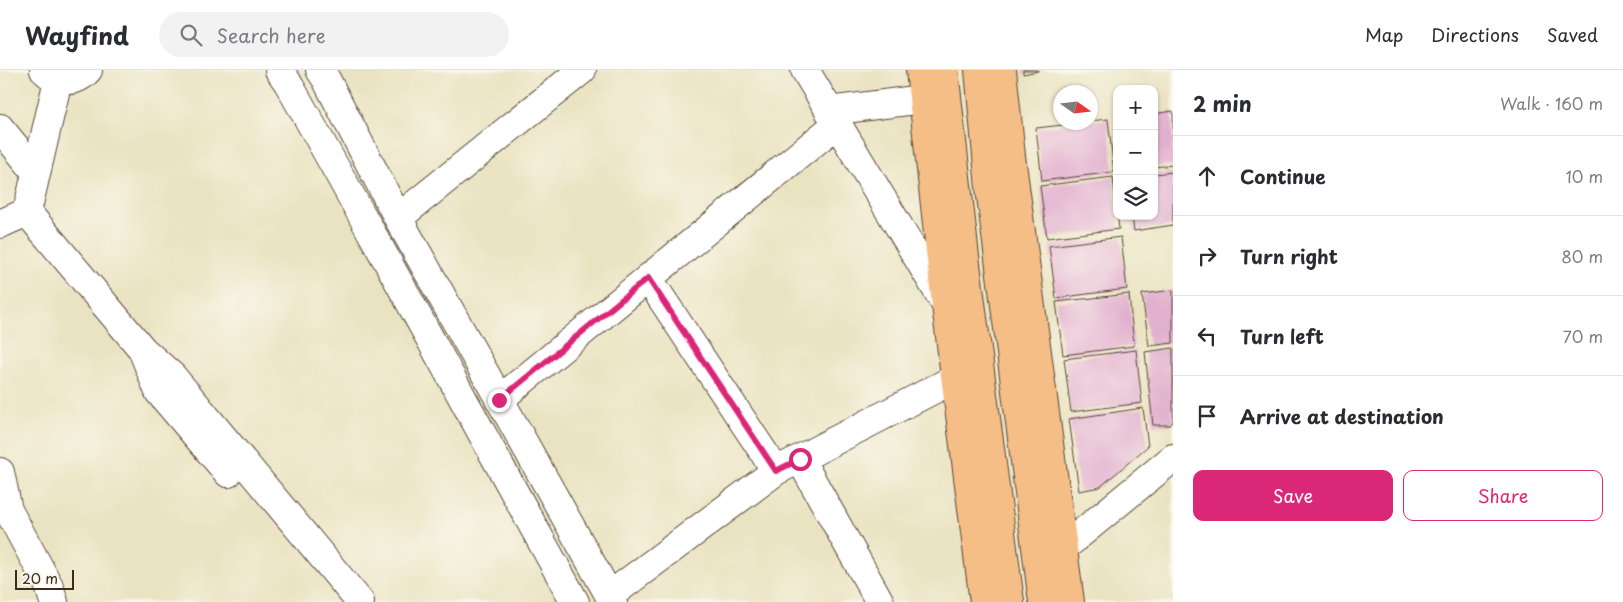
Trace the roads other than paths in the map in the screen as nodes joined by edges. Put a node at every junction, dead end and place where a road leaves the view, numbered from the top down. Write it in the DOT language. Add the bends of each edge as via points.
graph roads {
  1 [pos="88,70"];
  2 [pos="279,70"];
  3 [pos="320,70"];
  4 [pos="805,70"];
  5 [pos="920,70"];
  6 [pos="944,70"];
  7 [pos="978,70"];
  8 [pos="1002,70"];
  9 [pos="569,74"];
  10 [pos="51,75"];
  11 [pos="923,99"];
  12 [pos="833,117"];
  13 [pos="0,128"];
  14 [pos="36,172"];
  15 [pos="27,212"];
  16 [pos="398,218"];
  17 [pos="0,224"];
  18 [pos="648,278"];
  19 [pos="946,305"];
  20 [pos="142,350"];
  21 [pos="956,378"];
  22 [pos="499,400"];
  23 [pos="1173,458"];
  24 [pos="788,465"];
  25 [pos="0,472"];
  26 [pos="1062,549"];
  27 [pos="611,599"];
  28 [pos="54,602"];
  29 [pos="338,602"];
  30 [pos="360,602"];
  31 [pos="575,602"];
  32 [pos="880,602"];
  33 [pos="984,602"];
  34 [pos="1010,602"];
  35 [pos="1043,602"];
  36 [pos="1070,602"];
  1 -- 10 [label="street" via="78,78 68,80"];
  2 -- 31 [label="street" via="364,217"];
  3 -- 16 [label="street"];
  4 -- 12 [label="street"];
  5 -- 11 [label="main road"];
  6 -- 34 [label="main road"];
  7 -- 35 [label="main road"];
  8 -- 26 [label="main road"];
  9 -- 16 [label="street"];
  10 -- 14 [label="street"];
  11 -- 12 [label="street"];
  11 -- 19 [label="main road"];
  12 -- 18 [label="street"];
  12 -- 19 [label="street"];
  13 -- 14 [label="street"];
  14 -- 15 [label="street"];
  15 -- 17 [label="street"];
  15 -- 20 [label="street"];
  16 -- 22 [label="street"];
  18 -- 22 [label="street"];
  18 -- 24 [label="street"];
  19 -- 21 [label="main road"];
  20 -- 29 [label="street" via="159,392"];
  20 -- 30 [label="street" via="173,377"];
  21 -- 24 [label="street"];
  21 -- 33 [label="main road"];
  22 -- 27 [label="street"];
  23 -- 26 [label="street"];
  24 -- 27 [label="street"];
  24 -- 32 [label="street"];
  25 -- 28 [label="street" via="8,510 49,586"];
  26 -- 36 [label="main road"];
}
